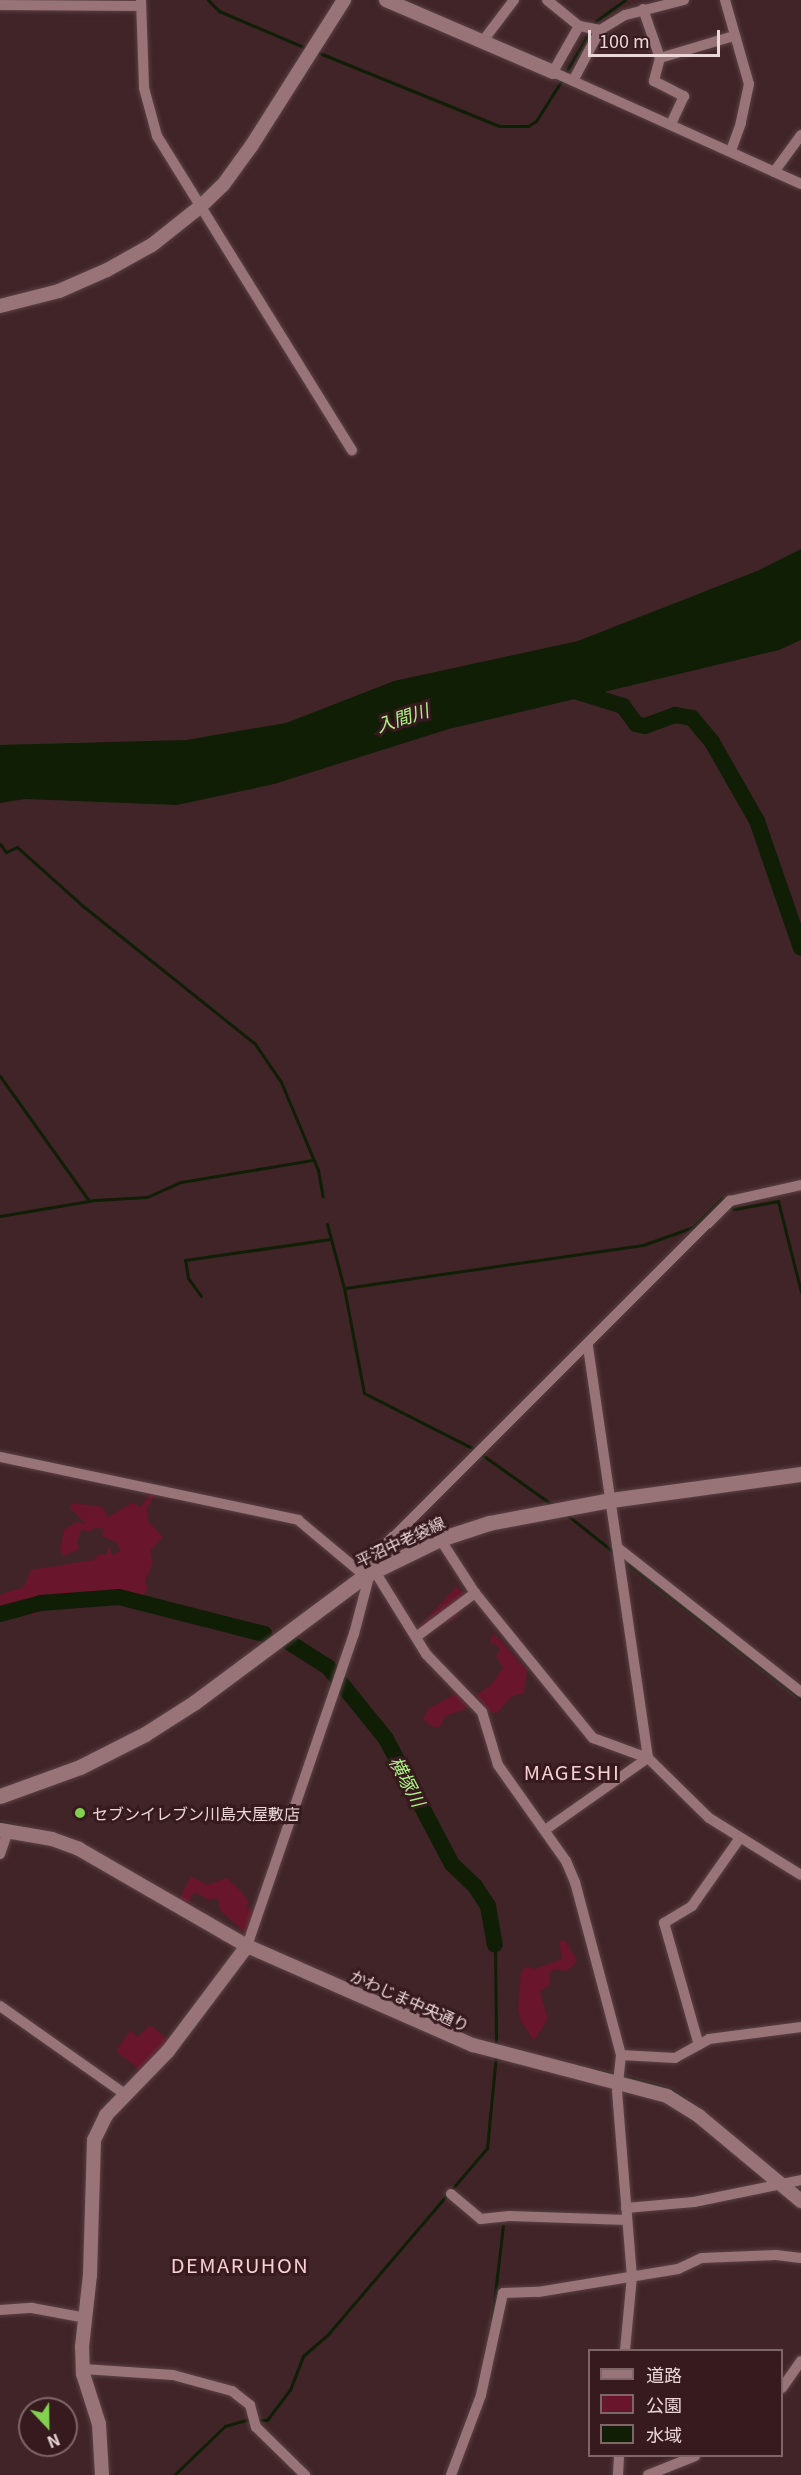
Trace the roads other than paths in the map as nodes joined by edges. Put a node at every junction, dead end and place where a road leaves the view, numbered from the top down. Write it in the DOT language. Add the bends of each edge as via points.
graph roads {
  1 [pos="344,0"];
  2 [pos="386,0"];
  3 [pos="514,0"];
  4 [pos="547,0"];
  5 [pos="684,0"];
  6 [pos="724,0"];
  7 [pos="141,3"];
  8 [pos="0,5"];
  9 [pos="643,9"];
  10 [pos="589,29"];
  11 [pos="734,36"];
  12 [pos="482,42"];
  13 [pos="660,58"];
  14 [pos="554,72"];
  15 [pos="572,79"];
  16 [pos="672,123"];
  17 [pos="801,135"];
  18 [pos="730,150"];
  19 [pos="774,172"];
  20 [pos="801,184"];
  21 [pos="201,206"];
  22 [pos="0,306"];
  23 [pos="352,451"];
  24 [pos="801,1185"];
  25 [pos="588,1345"];
  26 [pos="0,1456"];
  27 [pos="801,1474"];
  28 [pos="611,1500"];
  29 [pos="440,1539"];
  30 [pos="618,1548"];
  31 [pos="367,1572"];
  32 [pos="475,1593"];
  33 [pos="416,1637"];
  34 [pos="801,1692"];
  35 [pos="648,1758"];
  36 [pos="0,1796"];
  37 [pos="4,1830"];
  38 [pos="545,1830"];
  39 [pos="740,1838"];
  40 [pos="0,1854"];
  41 [pos="801,1875"];
  42 [pos="247,1946"];
  43 [pos="0,2006"];
  44 [pos="801,2028"];
  45 [pos="698,2042"];
  46 [pos="621,2055"];
  47 [pos="618,2082"];
  48 [pos="126,2095"];
  49 [pos="801,2180"];
  50 [pos="778,2183"];
  51 [pos="452,2194"];
  52 [pos="801,2201"];
  53 [pos="626,2208"];
  54 [pos="627,2220"];
  55 [pos="801,2258"];
  56 [pos="633,2276"];
  57 [pos="0,2310"];
  58 [pos="86,2318"];
  59 [pos="625,2349"];
  60 [pos="801,2361"];
  61 [pos="83,2369"];
  62 [pos="783,2387"];
  63 [pos="619,2457"];
  64 [pos="693,2457"];
  65 [pos="102,2475"];
  66 [pos="305,2475"];
  67 [pos="451,2475"];
  68 [pos="618,2475"];
  69 [pos="648,2475"];
  1 -- 21 [label="street" via="252,145 223,185"];
  2 -- 12 [label="street"];
  3 -- 12 [label="street"];
  4 -- 10 [label="street"];
  5 -- 9 [label="street"];
  6 -- 11 [label="street"];
  7 -- 8 [label="street"];
  7 -- 21 [label="street" via="144,88 150,118"];
  9 -- 10 [label="street"];
  9 -- 13 [label="street"];
  10 -- 14 [label="street"];
  10 -- 15 [label="street"];
  11 -- 13 [label="street"];
  11 -- 18 [label="street" via="749,91"];
  12 -- 14 [label="street"];
  13 -- 16 [label="street" via="654,81 684,96"];
  14 -- 15 [label="street"];
  15 -- 16 [label="street"];
  16 -- 18 [label="street"];
  17 -- 19 [label="street" via="798,134"];
  18 -- 19 [label="street"];
  19 -- 20 [label="street"];
  21 -- 22 [label="street" via="152,245 107,270 59,291"];
  21 -- 23 [label="street"];
  24 -- 25 [label="street" via="730,1201"];
  25 -- 28 [label="street"];
  25 -- 31 [label="street"];
  26 -- 31 [label="street" via="298,1520"];
  27 -- 28 [label="main road, 平沼中老袋線"];
  28 -- 29 [label="main road, 平沼中老袋線" via="489,1523"];
  28 -- 30 [label="street"];
  29 -- 31 [label="main road, 平沼中老袋線"];
  29 -- 32 [label="street"];
  30 -- 34 [label="street"];
  30 -- 35 [label="street"];
  31 -- 33 [label="street"];
  31 -- 36 [label="main road, 平沼中老袋線" via="195,1702 145,1734 73,1770"];
  31 -- 42 [label="street" via="354,1634"];
  32 -- 33 [label="street"];
  32 -- 35 [label="street" via="593,1738"];
  33 -- 38 [label="street" via="437,1667 482,1712 498,1765"];
  35 -- 38 [label="street"];
  35 -- 39 [label="street" via="709,1818"];
  37 -- 40 [label="street"];
  37 -- 42 [label="street, かわじま中央通り" via="79,1849"];
  38 -- 46 [label="street" via="575,1882"];
  39 -- 41 [label="street"];
  39 -- 45 [label="street" via="692,1906 664,1923"];
  42 -- 47 [label="street, かわじま中央通り" via="473,2045 507,2057"];
  42 -- 48 [label="street" via="168,2051"];
  43 -- 48 [label="street"];
  44 -- 45 [label="street"];
  45 -- 46 [label="street" via="675,2058"];
  46 -- 47 [label="street"];
  47 -- 50 [label="street, かわじま中央通り" via="667,2096 683,2105"];
  47 -- 53 [label="street"];
  48 -- 58 [label="street" via="98,2128 91,2152 92,2249"];
  49 -- 50 [label="street"];
  50 -- 52 [label="street, かわじま中央通り"];
  50 -- 53 [label="street" via="694,2202"];
  51 -- 54 [label="street" via="481,2219 510,2216"];
  53 -- 54 [label="street"];
  54 -- 56 [label="street"];
  55 -- 56 [label="street" via="702,2258 678,2269"];
  56 -- 59 [label="street"];
  56 -- 67 [label="street" via="538,2292 503,2293 482,2396"];
  57 -- 58 [label="street" via="32,2308"];
  58 -- 61 [label="street"];
  60 -- 62 [label="street"];
  61 -- 65 [label="street" via="99,2424"];
  61 -- 66 [label="street" via="172,2375 232,2391 250,2406 256,2427"];
  63 -- 68 [label="street"];
  64 -- 69 [label="street"];
}
